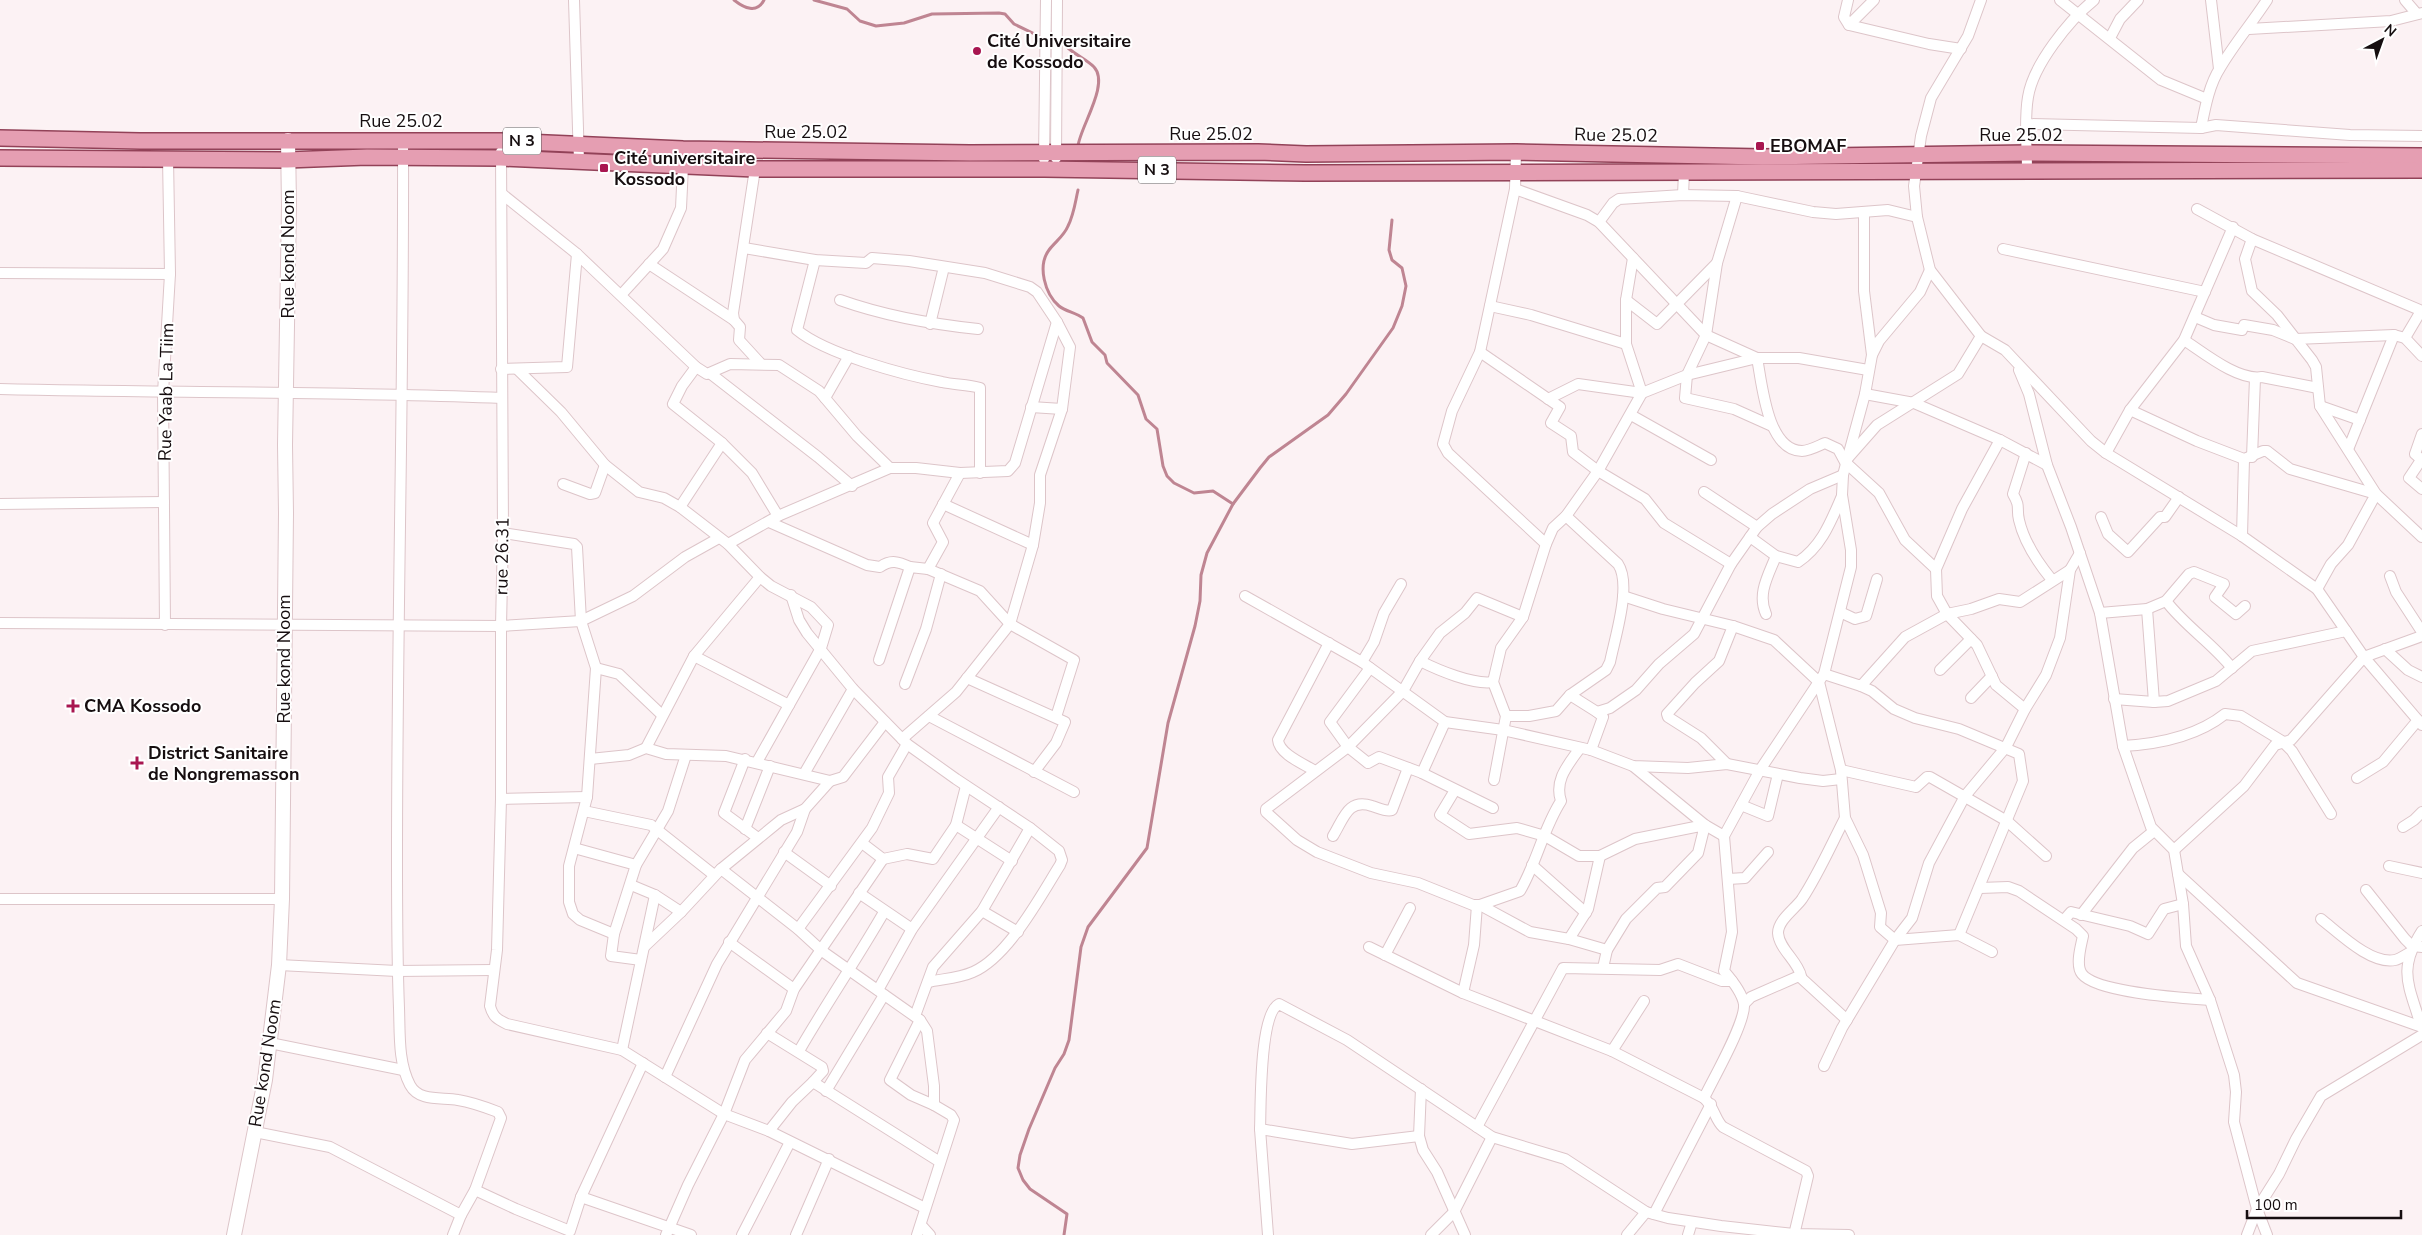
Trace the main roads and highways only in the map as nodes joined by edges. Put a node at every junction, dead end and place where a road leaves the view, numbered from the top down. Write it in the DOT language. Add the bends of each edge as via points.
graph roads {
  1 [pos="0,138"];
  2 [pos="2422,156"];
  3 [pos="0,158"];
  4 [pos="2422,170"];
  1 -- 2 [label="main road, Rue 25.02 / N 3" via="140,141 403,139 683,149 1306,154"];
  3 -- 4 [label="main road, Rue 25.02 / N 3" via="501,158 755,169 1514,173"];
}
